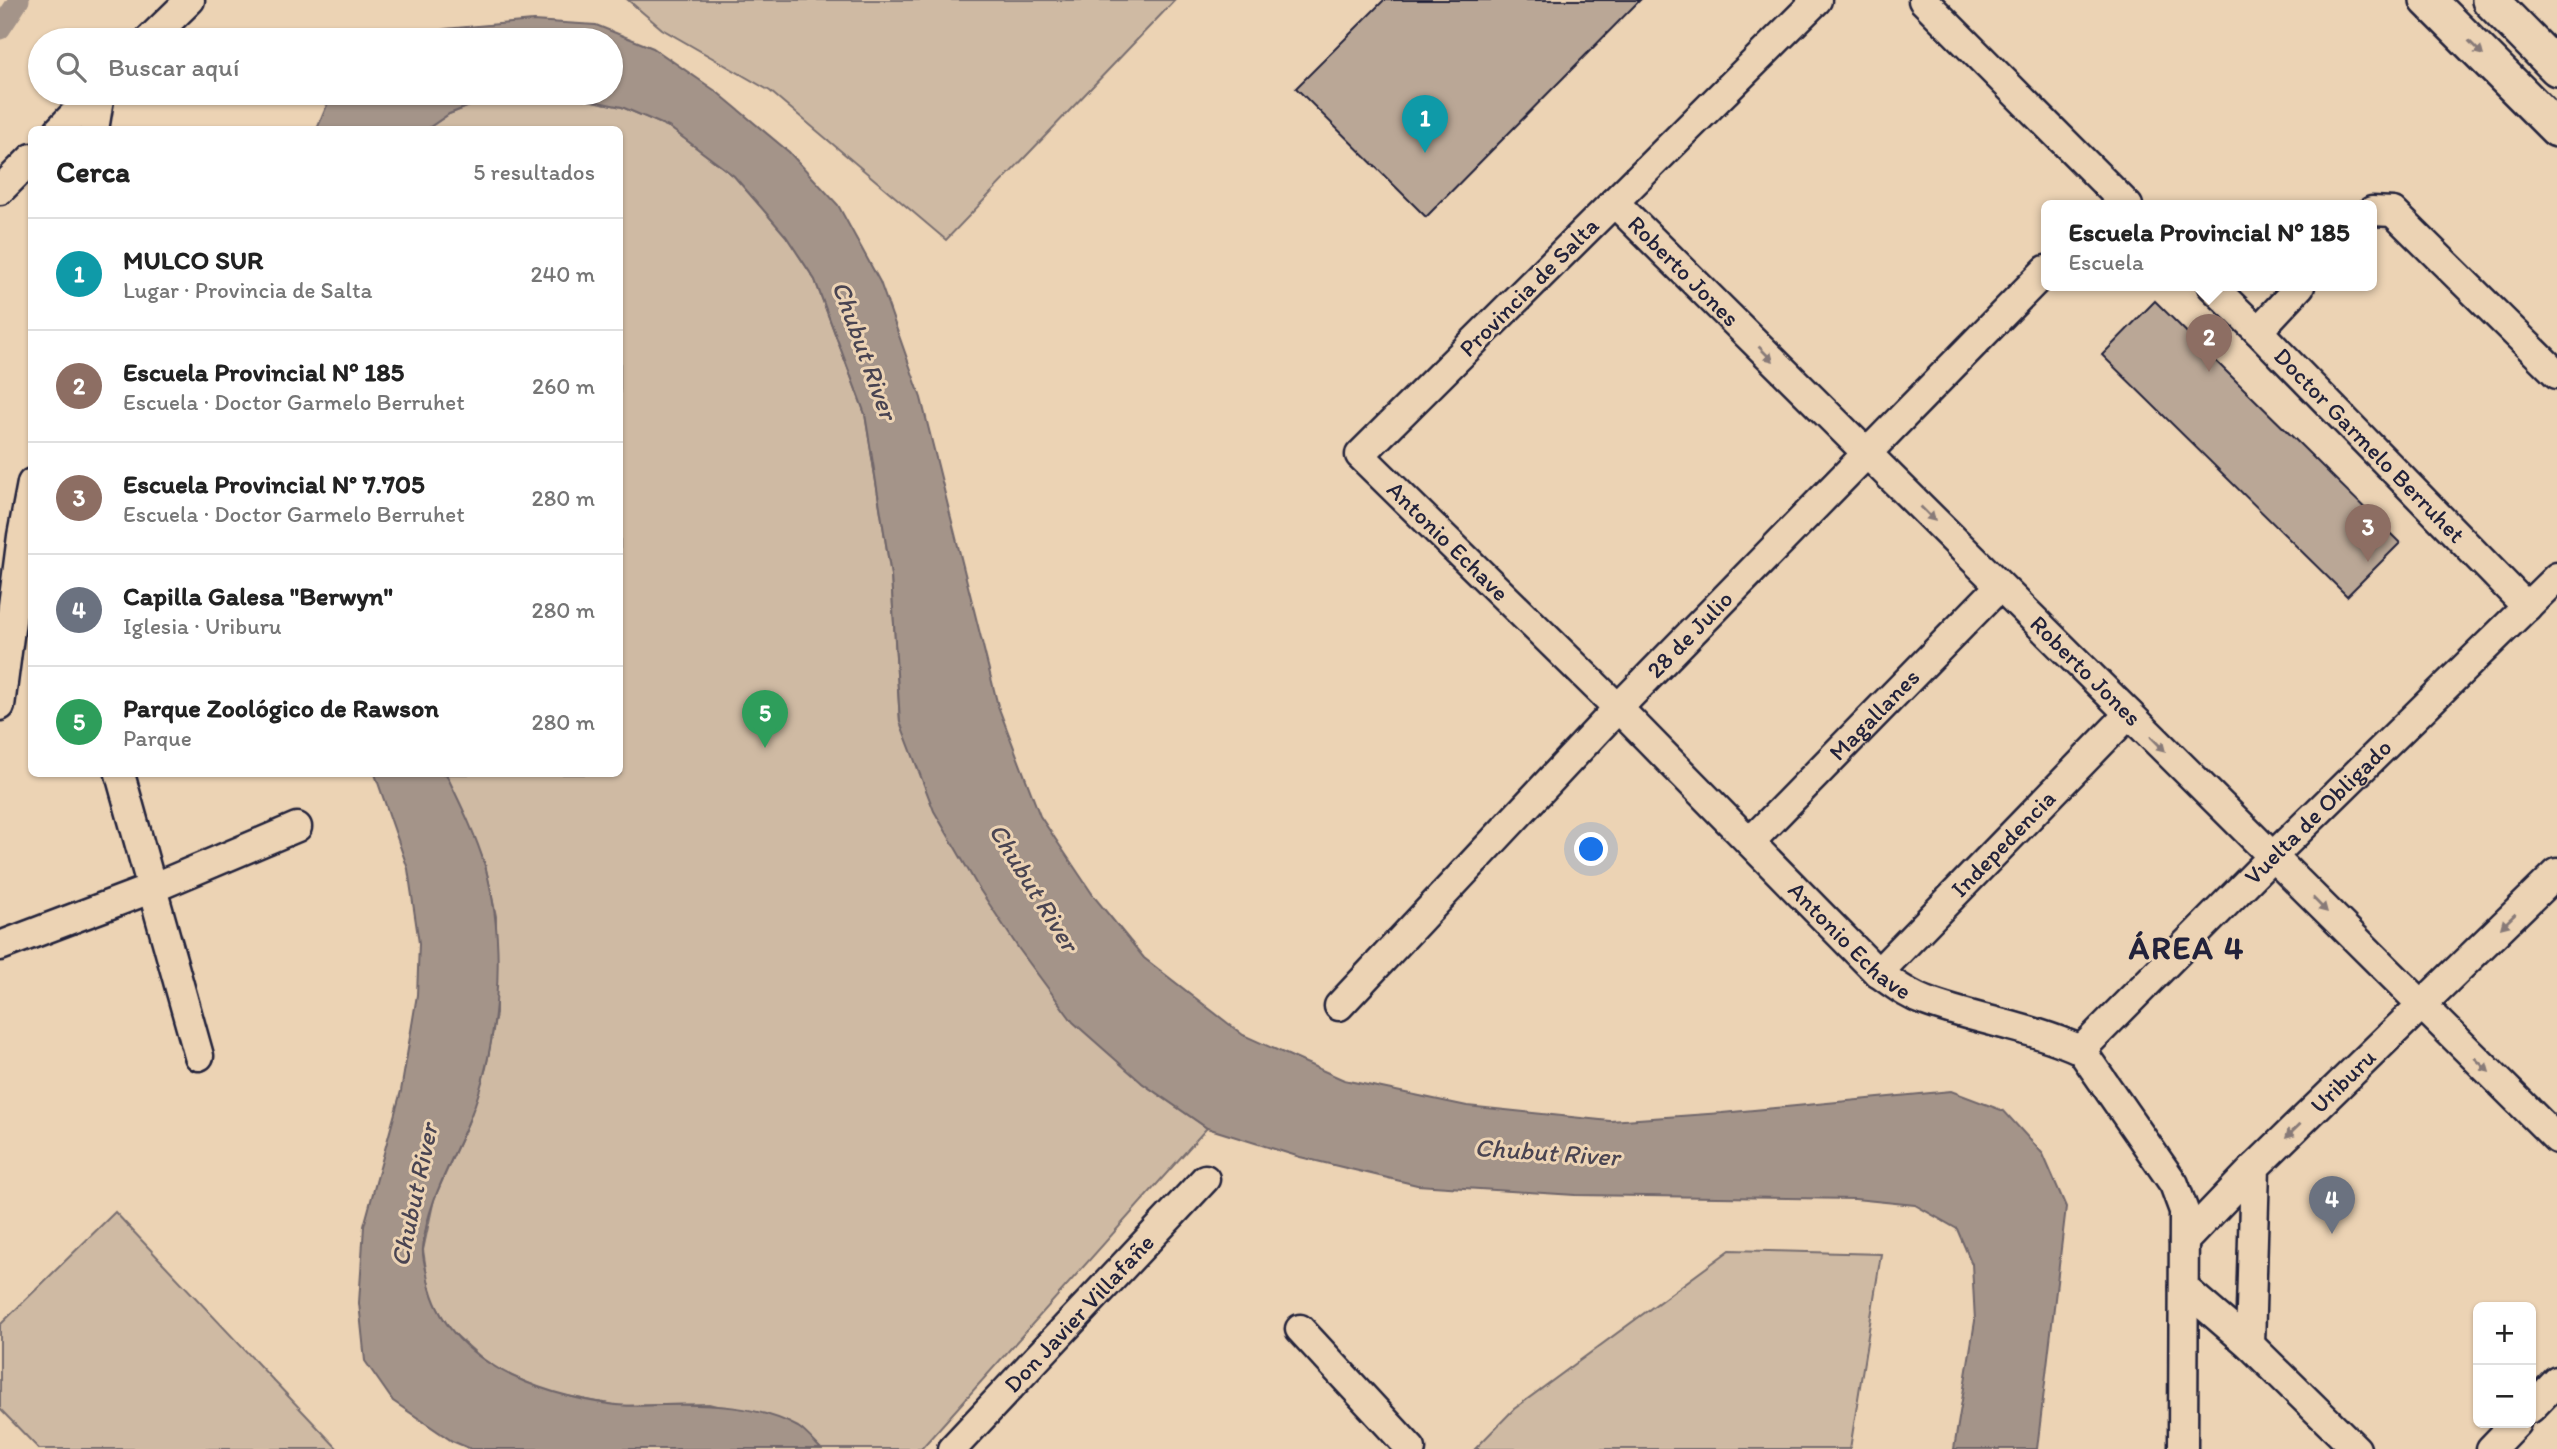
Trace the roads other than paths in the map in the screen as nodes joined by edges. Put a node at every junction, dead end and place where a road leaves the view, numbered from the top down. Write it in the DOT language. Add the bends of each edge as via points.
graph roads {
  1 [pos="190,0"];
  2 [pos="1817,0"];
  3 [pos="1923,0"];
  4 [pos="2428,0"];
  5 [pos="2490,0"];
  6 [pos="161,28"];
  7 [pos="2557,68"];
  8 [pos="86,105"];
  9 [pos="97,105"];
  10 [pos="64,126"];
  11 [pos="94,126"];
  12 [pos="2557,129"];
  13 [pos="28,162"];
  14 [pos="0,191"];
  15 [pos="2116,200"];
  16 [pos="1614,202"];
  17 [pos="2383,211"];
  18 [pos="2041,276"];
  19 [pos="2217,291"];
  20 [pos="2295,291"];
  21 [pos="2258,331"];
  22 [pos="2557,374"];
  23 [pos="1867,454"];
  24 [pos="1360,455"];
  25 [pos="27,541"];
  26 [pos="2557,577"];
  27 [pos="2000,586"];
  28 [pos="2527,607"];
  29 [pos="0,706"];
  30 [pos="1618,708"];
  31 [pos="2129,715"];
  32 [pos="121,777"];
  33 [pos="297,827"];
  34 [pos="1750,842"];
  35 [pos="2272,857"];
  36 [pos="2557,873"];
  37 [pos="153,888"];
  38 [pos="0,946"];
  39 [pos="1878,973"];
  40 [pos="1339,1006"];
  41 [pos="2422,1006"];
  42 [pos="2081,1050"];
  43 [pos="199,1056"];
  44 [pos="2557,1139"];
  45 [pos="2255,1167"];
  46 [pos="1205,1179"];
  47 [pos="2184,1241"];
  48 [pos="2184,1287"];
  49 [pos="1300,1329"];
  50 [pos="2250,1345"];
  51 [pos="2557,1381"];
  52 [pos="2536,1403"];
  53 [pos="2511,1428"];
  54 [pos="951,1449"];
  55 [pos="1411,1449"];
  56 [pos="2183,1449"];
  57 [pos="2356,1449"];
  58 [pos="2491,1449"];
  1 -- 6 [label="street"];
  2 -- 16 [label="street, Provincia de Salta"];
  3 -- 15 [label="street"];
  4 -- 12 [label="main road, one-way"];
  5 -- 7 [label="main road"];
  8 -- 10 [label="street"];
  9 -- 11 [label="street"];
  13 -- 14 [label="street"];
  16 -- 23 [label="street, Roberto Jones, one-way"];
  16 -- 24 [label="street, Provincia de Salta"];
  17 -- 22 [label="street"];
  18 -- 23 [label="street, 28 de Julio"];
  19 -- 21 [label="street, Doctor Garmelo Berruhet"];
  20 -- 21 [label="street"];
  21 -- 28 [label="street, Doctor Garmelo Berruhet"];
  23 -- 27 [label="street, Roberto Jones, one-way"];
  23 -- 30 [label="street, 28 de Julio"];
  24 -- 30 [label="street, Antonio Echave"];
  25 -- 29 [label="street"];
  26 -- 28 [label="street, Vuelta de Obligado"];
  27 -- 31 [label="street, Roberto Jones"];
  27 -- 34 [label="street, Magallanes"];
  28 -- 35 [label="street, Vuelta de Obligado"];
  30 -- 34 [label="street, Antonio Echave"];
  30 -- 40 [label="street, 28 de Julio"];
  31 -- 35 [label="street, Roberto Jones, one-way"];
  31 -- 39 [label="street, Indepedencia"];
  32 -- 37 [label="street"];
  33 -- 37 [label="street"];
  34 -- 39 [label="street, Antonio Echave"];
  35 -- 41 [label="street, Roberto Jones, one-way"];
  35 -- 42 [label="street, Vuelta de Obligado"];
  36 -- 41 [label="street, Uriburu, one-way"];
  37 -- 38 [label="street"];
  37 -- 43 [label="street"];
  39 -- 42 [label="street, Antonio Echave" via="1924,1001"];
  41 -- 44 [label="street, Roberto Jones, one-way"];
  41 -- 45 [label="street, Uriburu, one-way"];
  42 -- 47 [label="street" via="2174,1184 2184,1211"];
  45 -- 47 [label="street, Uriburu"];
  45 -- 50 [label="street"];
  46 -- 54 [label="street, Don Javier Villafañe"];
  47 -- 48 [label="street"];
  48 -- 50 [label="street"];
  48 -- 56 [label="street"];
  49 -- 55 [label="street"];
  50 -- 57 [label="street"];
  51 -- 52 [label="street"];
  53 -- 58 [label="street"];
}
